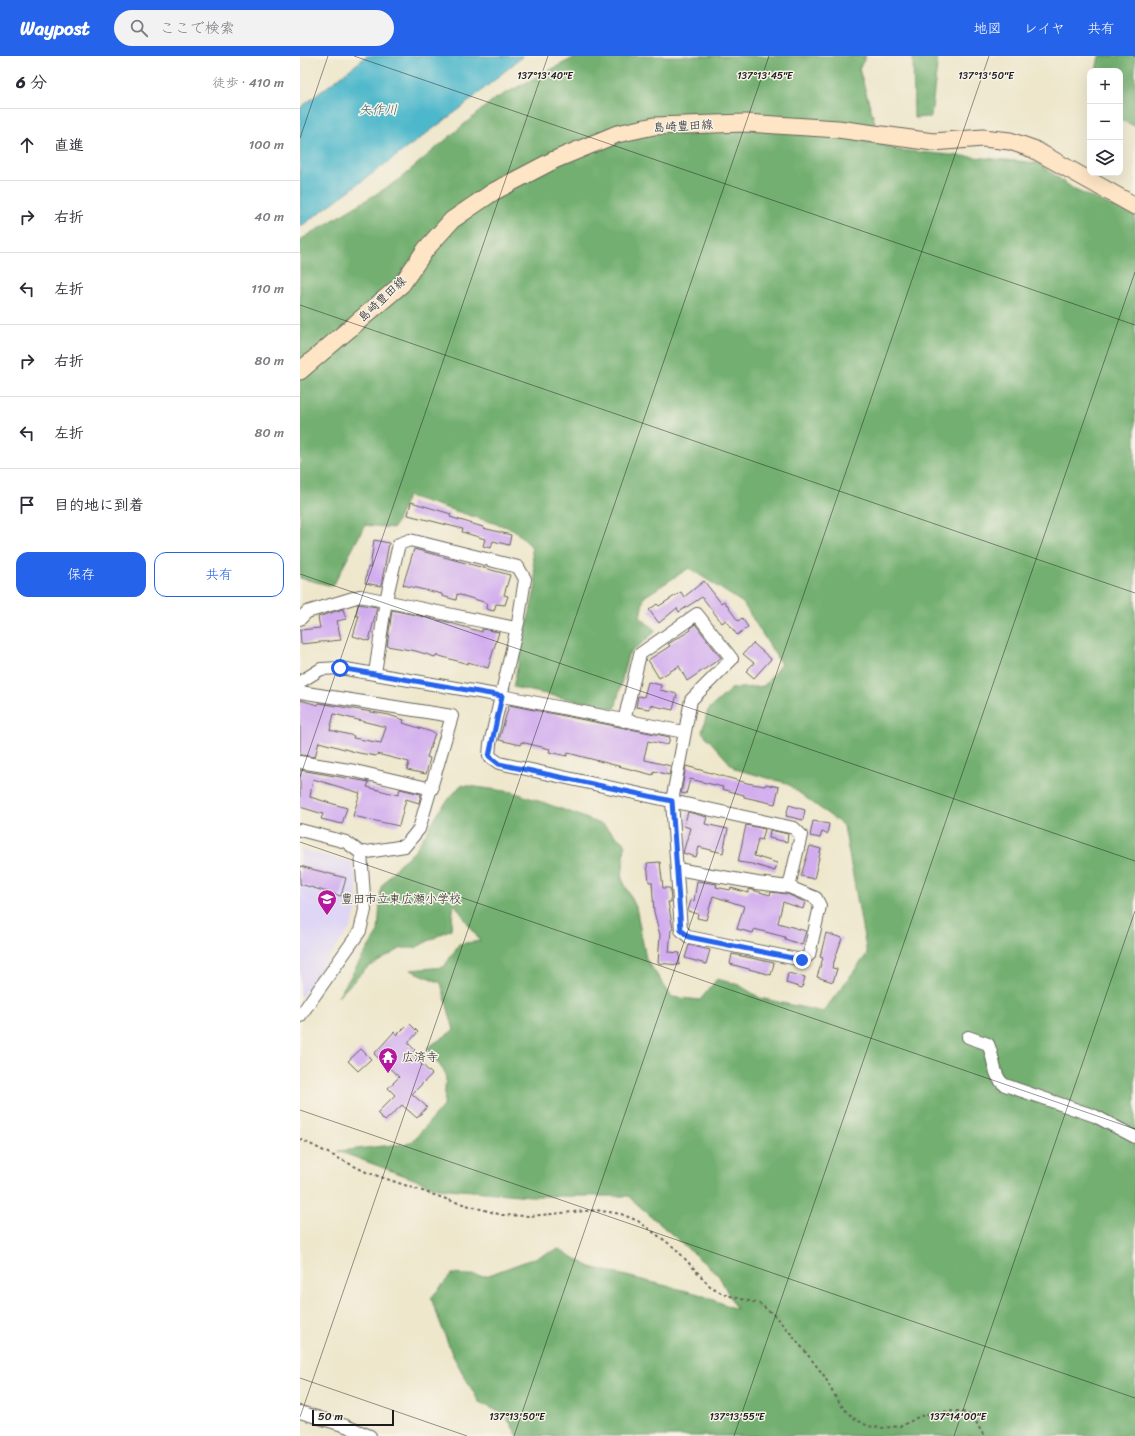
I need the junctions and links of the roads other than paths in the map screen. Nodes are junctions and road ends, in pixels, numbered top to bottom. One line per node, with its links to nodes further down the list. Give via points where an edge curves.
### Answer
1 (1135, 206): 2 (main road, 島崎豊田線, via 1033,149 1010,141 983,138 933,142 838,129 746,123 654,126 617,134 554,160 493,192 452,220 426,249 402,284)
2 (300, 371)
3 (386, 600): 4 (street, via 360,596 307,612); 5 (street); 5 (street, via 399,544 410,540 518,567 525,579); 6 (street)
4 (300, 619)
5 (515, 628): 9 (street)
6 (375, 673): 7 (street, via 340,668 321,669); 9 (street)
7 (300, 682)
8 (300, 692): 13 (street, via 452,716)
9 (502, 696): 10 (street); 14 (street, via 489,756 499,764)
10 (624, 721): 11 (street); 11 (street, via 640,654 697,614 732,659 691,700)
11 (684, 732): 14 (street)
12 (300, 762): 13 (street, via 355,771)
13 (432, 790): 16 (street, via 419,829 405,846)
14 (672, 801): 17 (street); 18 (street, via 794,828 801,835)
15 (300, 830): 16 (street, via 346,842)
16 (361, 853): 19 (street, via 365,910 360,931)
17 (677, 869): 18 (street); 18 (street, via 681,930 689,937 802,960 809,955 820,906 816,898)
18 (789, 887)
19 (300, 1016)
20 (968, 1037): 21 (street, via 988,1044 998,1076 1006,1085 1095,1116)
21 (1135, 1137)
22 (300, 1412): 23 (street)
23 (370, 1436)

